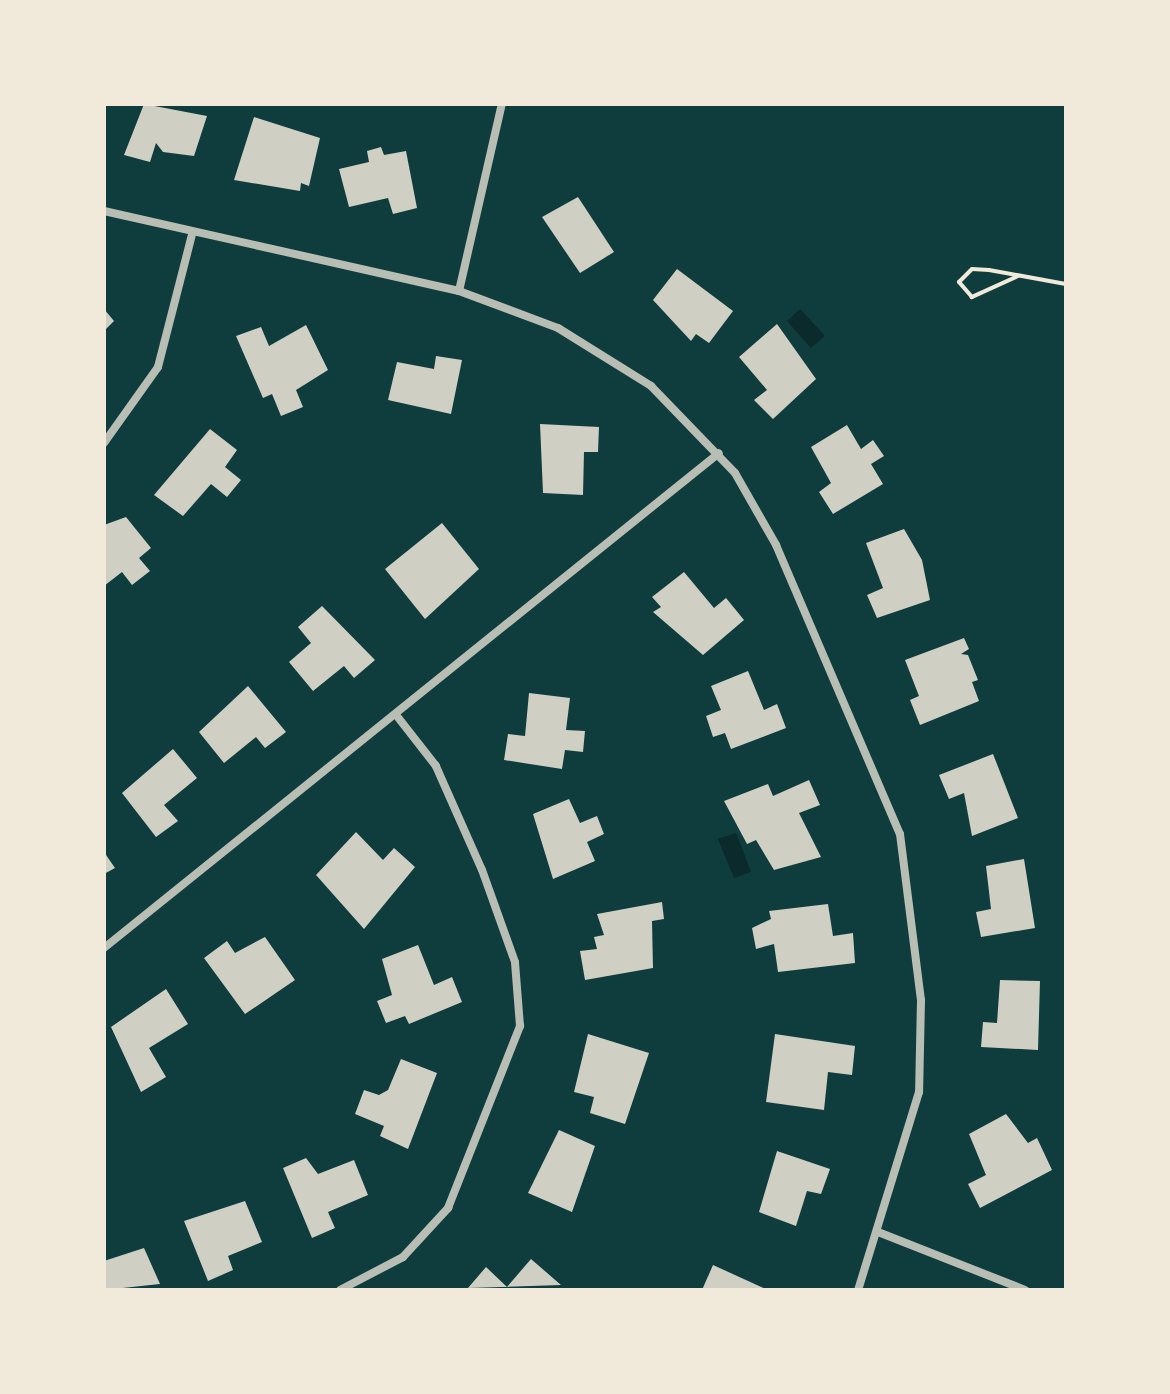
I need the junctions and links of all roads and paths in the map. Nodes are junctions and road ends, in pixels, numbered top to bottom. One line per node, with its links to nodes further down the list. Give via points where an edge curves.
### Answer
1 (502, 104): 6 (street)
2 (104, 211): 3 (street)
3 (192, 235): 6 (street); 7 (street, via 158,367)
4 (1018, 276): 4 (path, via 972,269 959,282 972,297); 5 (path)
5 (1066, 284)
6 (459, 291): 8 (street, via 592,344 651,386)
7 (104, 443)
8 (719, 453): 9 (street); 11 (street, via 776,545 900,834 921,1000 919,1092)
9 (397, 716): 10 (street); 12 (street, via 436,766 482,870 515,962 520,1026 448,1208 403,1257)
10 (104, 948)
11 (878, 1232): 13 (street); 14 (street)
12 (340, 1290)
13 (858, 1290)
14 (1025, 1290)

